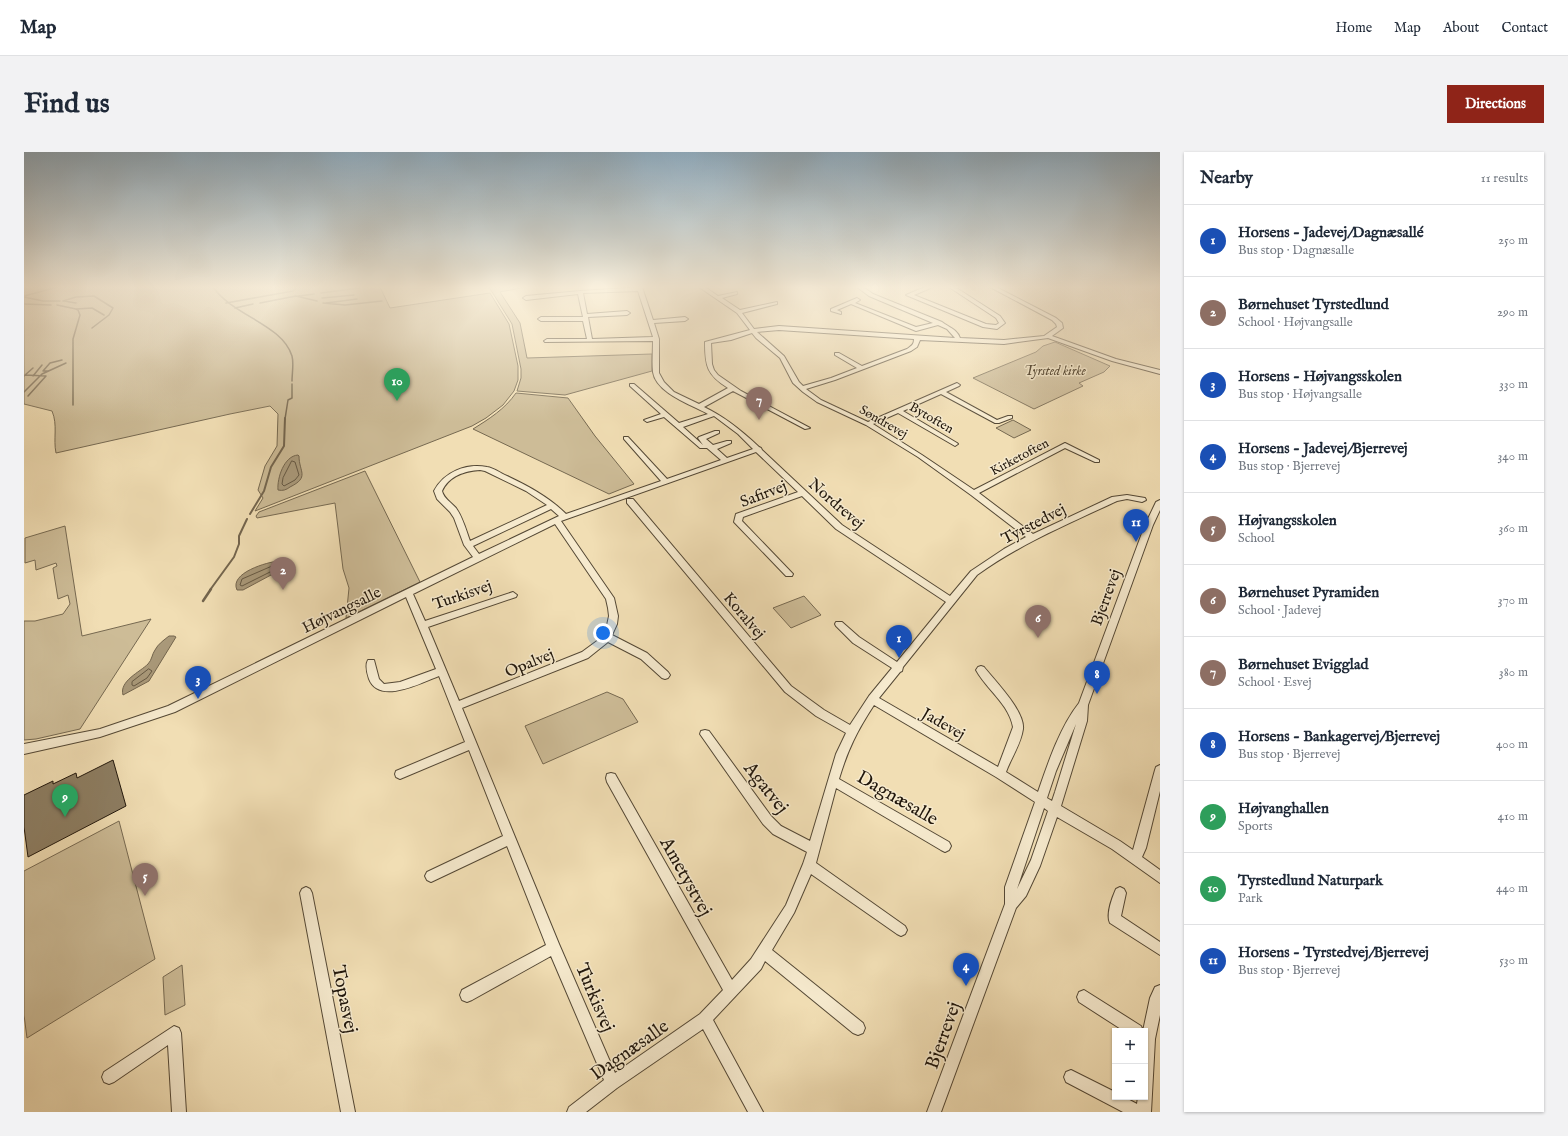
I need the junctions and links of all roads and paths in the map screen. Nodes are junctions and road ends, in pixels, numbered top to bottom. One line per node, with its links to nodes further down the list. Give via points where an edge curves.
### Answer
1 (588, 332): 11 (street)
2 (654, 332): 10 (street, Nordrevej)
3 (748, 332): 19 (street, via 708,342 711,371)
4 (754, 332): 20 (street, Søndrevej, via 782,357)
5 (831, 332): 9 (street)
6 (954, 332): 13 (street)
7 (1055, 332): 8 (street)
8 (1049, 337): 13 (street, via 1022,341); 16 (street, via 1114,360)
9 (917, 338): 13 (street); 15 (street, via 916,346 909,350)
10 (656, 339): 11 (street); 22 (street, Nordrevej, via 656,373 661,383 672,393)
11 (590, 340): 12 (street)
12 (547, 341)
13 (958, 341)
14 (837, 354): 15 (street)
15 (862, 368): 20 (street)
16 (1160, 372)
17 (632, 385): 25 (street)
18 (957, 386): 21 (street, Bytoften)
19 (733, 388): 22 (street); 30 (street)
20 (801, 388): 28 (street, Søndrevej, via 819,401)
21 (942, 392): 23 (street, Bytoften); 26 (street, Bytoften, via 997,422)
22 (700, 406): 24 (street, Nordrevej)
23 (898, 411): 28 (street, Bytoften); 34 (street, Bytoften)
24 (714, 414): 29 (street); 36 (street, Nordrevej)
25 (666, 415): 27 (street); 29 (street)
26 (1010, 417)
27 (647, 420)
28 (868, 424): 41 (street, Søndrevej)
29 (678, 426): 35 (street, via 702,448)
30 (808, 428)
31 (717, 432): 35 (street, via 701,438)
32 (626, 438): 39 (street)
33 (729, 442): 35 (street)
34 (954, 444)
35 (711, 446): 37 (street)
36 (759, 449): 37 (street, Højvangsalle); 40 (street, Nordrevej)
37 (726, 461): 39 (street, Højvangsalle)
38 (1097, 461): 41 (street, Kirketoften, via 1065,445)
39 (666, 482): 46 (street, Højvangsalle)
40 (802, 493): 50 (street, Safirvej, via 739,516 738,522); 53 (street, Nordrevej, via 839,527)
41 (974, 493): 47 (street, Søndrevej)
42 (1142, 500): 47 (street, Tyrstedvej, via 1127,497 1116,499)
43 (630, 501): 65 (street, Koralvej, via 788,689 820,713)
44 (1160, 502): 63 (street, Bjerrevej, via 1149,525)
45 (553, 505): 46 (street, Opalvej); 48 (street); 48 (street, Opalvej, via 541,496 487,469 472,467 458,473 443,481 438,491 458,518)
46 (561, 519): 49 (street, Højvangsalle); 56 (street, Opalvej, via 610,598 614,622)
47 (1033, 538): 53 (street, Tyrstedvej, via 974,573)
48 (468, 545): 49 (street)
49 (478, 558): 51 (street, Højvangsalle)
50 (789, 574)
51 (408, 592): 55 (street, Turkisvej); 68 (street, Højvangsalle, via 171,709 100,733)
52 (513, 595): 55 (street, Turkisvej)
53 (951, 601): 58 (street, Dagnæsalle)
54 (839, 624): 58 (street, via 856,640)
55 (423, 625): 60 (street, Turkisvej)
56 (607, 637): 61 (street, via 644,656); 64 (street, Opalvej, via 598,647 585,655)
57 (371, 663): 60 (street, via 376,684 380,688 390,689)
58 (899, 668): 62 (street, Dagnæsalle)
59 (981, 670): 71 (street, via 1017,719 1018,728)
60 (442, 671): 64 (street, Turkisvej)
61 (665, 675)
62 (872, 699): 65 (street, Dagnæsalle); 71 (street, Jadevej)
63 (1084, 705): 74 (street, Bjerrevej, via 1074,717); 75 (street, Bjerrevej, via 1082,721)
64 (456, 706): 67 (street, Turkisvej)
65 (852, 731): 73 (street, Dagnæsalle, via 841,754)
66 (705, 734): 78 (street, Agatvej, via 767,820 777,830)
67 (471, 744): 70 (street); 76 (street, Turkisvej)
68 (24, 749)
69 (1160, 770): 79 (street, via 1140,848)
70 (400, 774)
71 (1000, 774): 74 (street, Jadevej)
72 (611, 778): 90 (street, Ametystvej)
73 (833, 781): 77 (street, Dagnæsalle); 78 (street, Dagnæsalle)
74 (1041, 801): 75 (street, Jadevej); 85 (street, Bjerrevej, via 1011,887)
75 (1055, 810): 79 (street, Jadevej); 85 (street, Bjerrevej, via 1022,892)
76 (510, 839): 81 (street); 87 (street, Turkisvej)
77 (945, 846)
78 (813, 848): 80 (street, Dagnæsalle)
79 (1135, 858): 82 (street, Jadevej)
80 (809, 865): 86 (street); 89 (street, Dagnæsalle, via 790,909)
81 (432, 876)
82 (1160, 877)
83 (306, 893): 103 (street, Topasvej)
84 (1120, 893): 88 (street, via 1114,919)
85 (1011, 904): 106 (street, Bjerrevej)
86 (901, 930)
87 (554, 948): 92 (street); 100 (street, Turkisvej)
88 (1160, 949)
89 (764, 952): 90 (street, Dagnæsalle); 95 (street)
90 (731, 992): 94 (street, Dagnæsalle)
91 (1160, 992): 97 (street)
92 (468, 995)
93 (1084, 997): 96 (street)
94 (705, 1019): 100 (street, Dagnæsalle); 105 (street)
95 (858, 1028)
96 (1131, 1028)
97 (1148, 1034)
98 (109, 1077): 102 (street, via 174,1033)
99 (1071, 1077): 107 (street)
100 (612, 1083): 104 (street, Dagnæsalle)
101 (1145, 1100): 108 (street)
102 (179, 1112)
103 (348, 1112)
104 (574, 1112)
105 (756, 1112)
106 (934, 1112)
107 (1138, 1112)
108 (1144, 1112)

